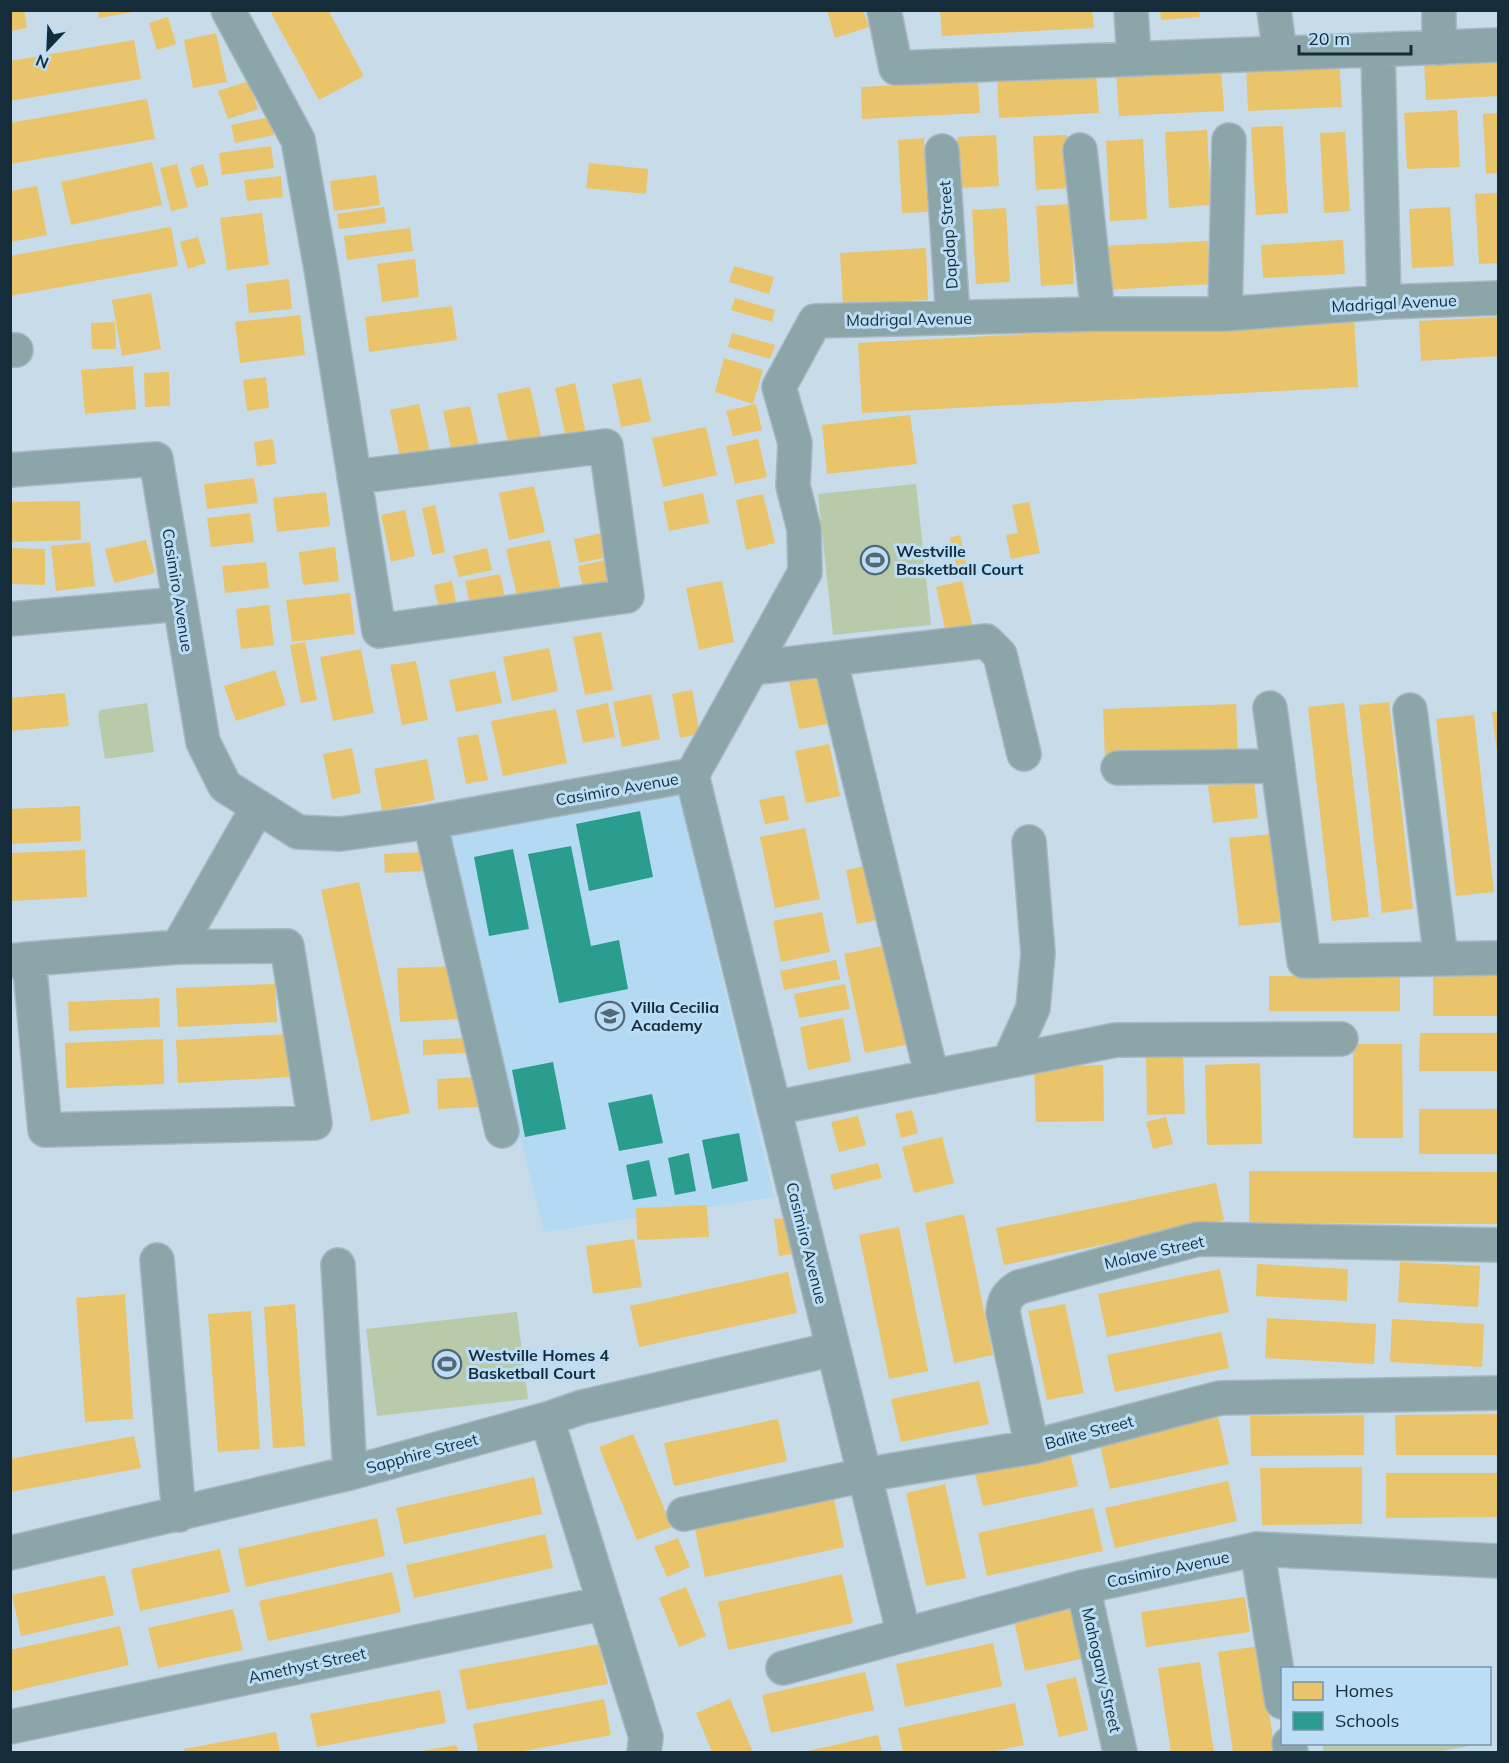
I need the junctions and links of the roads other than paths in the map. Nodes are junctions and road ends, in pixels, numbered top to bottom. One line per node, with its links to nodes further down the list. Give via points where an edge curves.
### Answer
1 (228, 10): 20 (street, via 298,140)
2 (884, 10): 10 (street, via 896,68)
3 (1131, 10): 10 (street)
4 (1274, 10): 9 (street)
5 (1439, 10): 7 (street)
6 (1498, 45): 7 (street)
7 (1439, 48): 8 (street)
8 (1378, 50): 9 (street); 15 (street)
9 (1280, 54): 10 (street)
10 (1134, 59)
11 (1228, 140): 17 (street)
12 (1080, 150): 16 (street)
13 (942, 151): 18 (street, Dapdap Street)
14 (1498, 298): 15 (street, Madrigal Avenue)
15 (1384, 302): 17 (street, Madrigal Avenue)
16 (1098, 314): 17 (street, Madrigal Avenue); 18 (street, Madrigal Avenue)
17 (1225, 314)
18 (953, 318): 24 (street, Madrigal Avenue, via 815,321 779,387 795,443 793,486 804,529 806,572)
19 (10, 470): 21 (street, Casimiro Avenue, via 156,459)
20 (354, 477): 20 (street, via 606,446 627,596 379,631)
21 (180, 604): 22 (street); 31 (street, Casimiro Avenue, via 203,742 225,786)
22 (10, 620)
23 (830, 659): 24 (street); 27 (street, via 987,641 1000,655); 40 (street)
24 (752, 668): 30 (street, Madrigal Avenue)
25 (1270, 708): 28 (street)
26 (1410, 710): 36 (street)
27 (1024, 754)
28 (1278, 766): 29 (street); 36 (street, via 1304,962)
29 (1118, 768)
30 (692, 775): 32 (street, Casimiro Avenue); 41 (street, Casimiro Avenue)
31 (258, 807): 32 (street, Casimiro Avenue, via 298,832 340,834); 34 (street)
32 (430, 822): 42 (street)
33 (1029, 842): 39 (street, via 1038,953 1034,1008)
34 (178, 947): 37 (street); 37 (street, via 287,946 315,1123 45,1130)
35 (1498, 958): 36 (street)
36 (1441, 959)
37 (20, 960)
38 (1341, 1039): 39 (street, via 1116,1040)
39 (1009, 1061): 40 (street)
40 (932, 1077): 41 (street)
41 (774, 1108): 46 (street, Casimiro Avenue)
42 (502, 1131)
43 (1498, 1245): 49 (street, Molave Street, via 1198,1239 1019,1287 1004,1302 1004,1313)
44 (158, 1260): 53 (street)
45 (338, 1265): 50 (street)
46 (833, 1349): 48 (street, Sapphire Street, via 582,1407); 51 (street, Casimiro Avenue)
47 (1498, 1393): 49 (street, Balite Street, via 1220,1398)
48 (547, 1419): 50 (street, Sapphire Street); 58 (street)
49 (1032, 1447): 51 (street, Balite Street)
50 (350, 1473): 53 (street, Sapphire Street)
51 (864, 1474): 52 (street, Balite Street); 59 (street, Casimiro Avenue)
52 (684, 1514)
53 (179, 1515): 55 (street, Sapphire Street)
54 (1257, 1549): 56 (street, Casimiro Avenue); 57 (street, Casimiro Avenue); 61 (street)
55 (10, 1553)
56 (1498, 1561)
57 (1083, 1587): 59 (street, Casimiro Avenue); 64 (street, Mahogany Street)
58 (604, 1603): 62 (street, Amethyst Street); 63 (street, via 646,1737)
59 (904, 1635): 60 (street, Casimiro Avenue)
60 (783, 1668)
61 (1281, 1696)
62 (10, 1727)
63 (644, 1752)
64 (1120, 1752)

